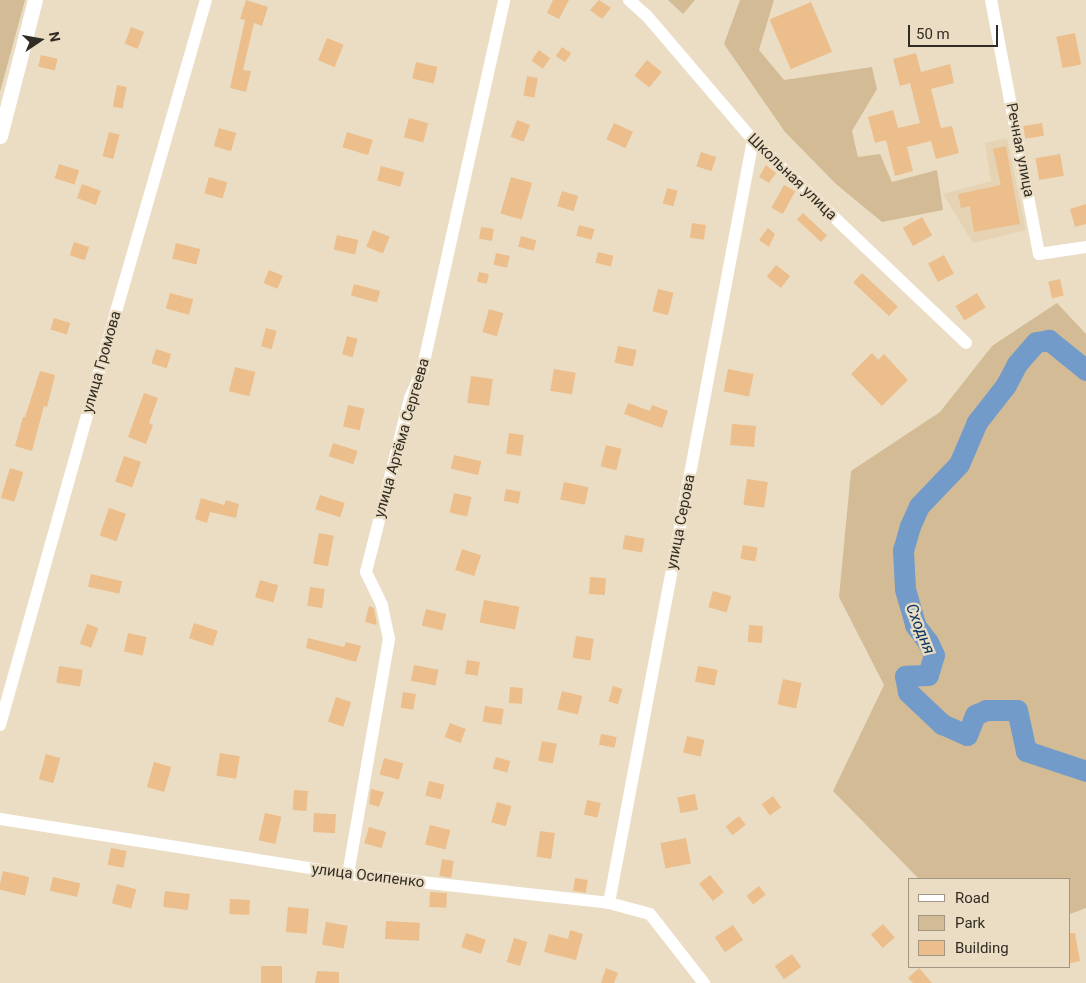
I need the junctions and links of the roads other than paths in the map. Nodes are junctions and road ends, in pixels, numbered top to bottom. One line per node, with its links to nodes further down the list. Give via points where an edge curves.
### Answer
1 (35, 0): 6 (street)
2 (206, 0): 10 (street, улица Громова)
3 (504, 0): 12 (street, улица Артёма Сергеева, via 422,371 410,398 366,572 382,605 389,639)
4 (629, 0): 7 (street, Школьная улица, via 653,23)
5 (992, 0): 8 (street, Речная улица, via 1039,254)
6 (0, 136)
7 (753, 140): 9 (street, Школьная улица); 13 (street, улица Серова)
8 (1086, 247)
9 (966, 343)
10 (0, 725)
11 (0, 819): 12 (street, улица Осипенко)
12 (348, 874): 13 (street, улица Осипенко)
13 (609, 903): 14 (street, улица Осипенко, via 650,914)
14 (704, 983)

